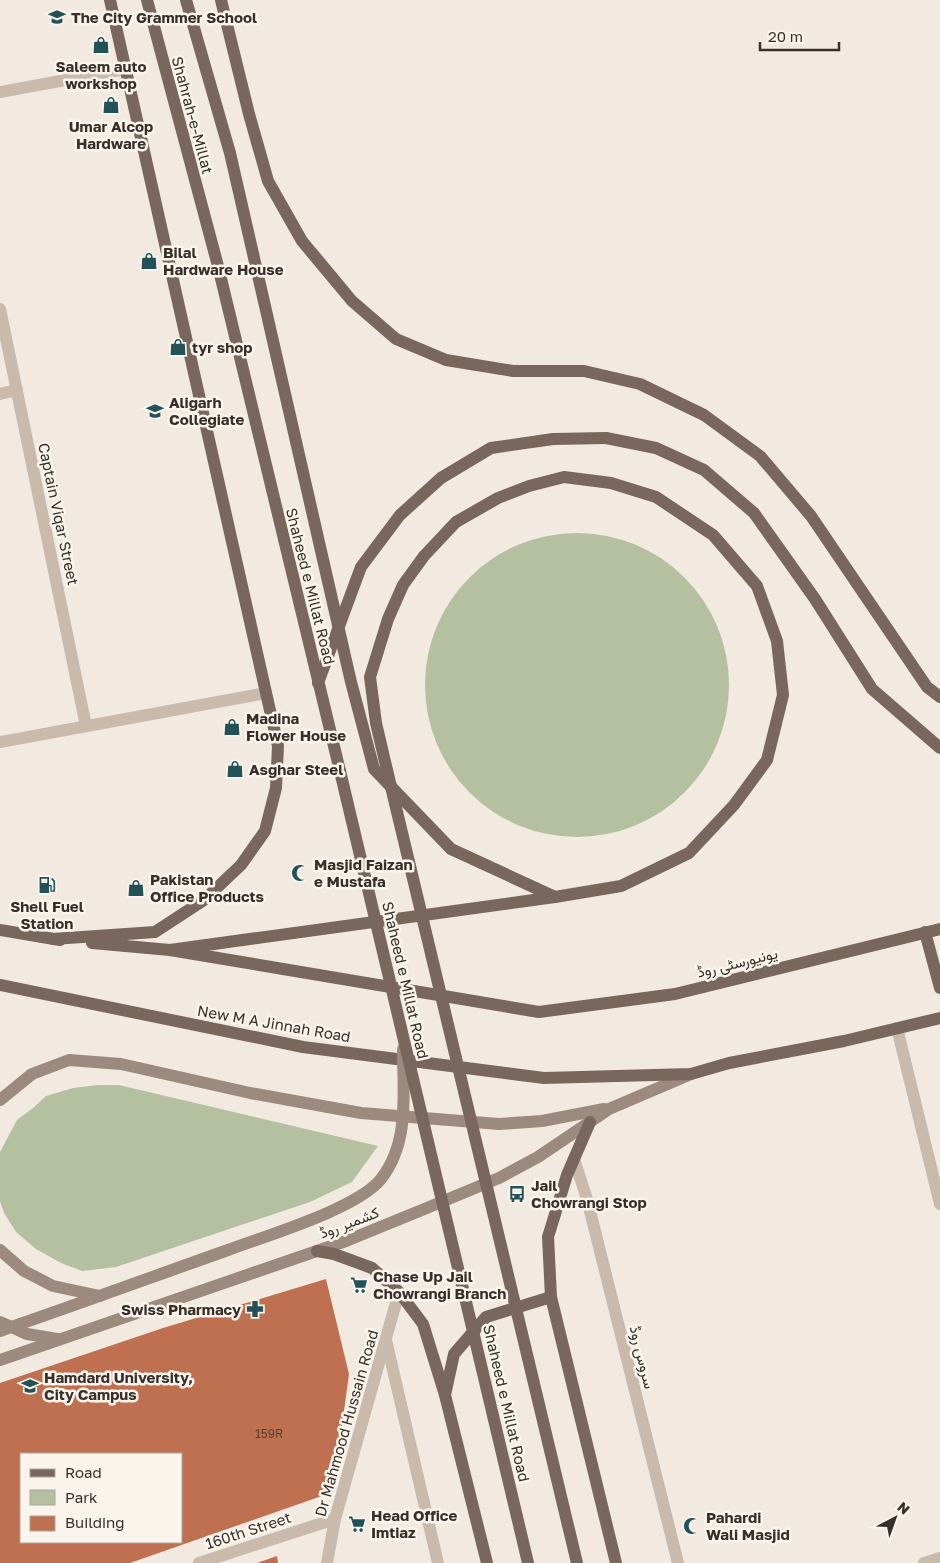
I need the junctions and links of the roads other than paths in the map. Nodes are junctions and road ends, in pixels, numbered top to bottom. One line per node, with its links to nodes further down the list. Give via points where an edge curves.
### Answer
1 (110, 0): 5 (main road)
2 (147, 0): 7 (main road, Shahrah-e-Millat)
3 (186, 0): 17 (main road, via 230,153 374,769 450,849)
4 (221, 0): 13 (main road, via 268,181 302,241 352,301 396,339 446,360 512,370 584,371 640,384 704,415 760,456 810,516 927,687)
5 (125, 68): 6 (street); 12 (main road)
6 (0, 92)
7 (199, 202): 11 (main road, Shaheed e Millat Road, via 220,276)
8 (0, 309): 9 (street, Captain Viqar Street)
9 (17, 390): 10 (street); 14 (street, Captain Viqar Street)
10 (0, 394)
11 (318, 682): 16 (main road, bridge, via 361,567 400,516 441,478 491,448 553,440 606,438 656,448 704,470 754,514 816,599 872,688); 27 (main road, Shaheed e Millat Road, bridge)
12 (266, 693): 14 (street); 21 (main road, via 278,746 276,788 265,831 241,865 204,900 155,932)
13 (940, 697)
14 (86, 726): 15 (street)
15 (0, 742)
16 (940, 748)
17 (555, 898): 22 (main road, Shaheed e Millat Road); 52 (main road, Shaheed e Millat Road, bridge, via 621,886 689,853 734,805 767,760 783,695 777,641 757,586 713,535 656,497 611,483 564,477 498,498 456,522 424,556 403,585 388,619 370,677 376,723)
18 (940, 929): 20 (main road, یونیورسٹی روڈ)
19 (0, 930): 21 (main road)
20 (926, 932): 22 (main road, یونیورسٹی روڈ, via 675,994 539,1012); 24 (main road)
21 (54, 939): 22 (main road)
22 (170, 950)
23 (0, 986): 28 (main road, New M A Jinnah Road, via 303,1047 544,1078)
24 (940, 988)
25 (940, 1018): 26 (main road)
26 (897, 1028): 28 (main road); 33 (street)
27 (403, 1038): 37 (main road, کشمیر روڈ, bridge, via 403,1121 397,1152 380,1180 352,1202 299,1224); 51 (main road, Shaheed e Millat Road, bridge)
28 (691, 1074): 30 (main road, کشمیر روڈ)
29 (0, 1100): 30 (main road, via 32,1074 69,1060 121,1064 250,1093 361,1113 499,1124 542,1121)
30 (609, 1108): 31 (main road, کشمیر روڈ)
31 (590, 1122): 32 (main road); 35 (main road, کشمیر روڈ, via 538,1157 499,1178)
32 (574, 1159): 38 (main road, via 548,1237); 54 (street, سروس روڈ, via 587,1199)
33 (940, 1204)
34 (0, 1250): 37 (main road, via 24,1271 53,1286)
35 (316, 1251): 36 (main road, via 372,1268); 41 (main road, کشمیر روڈ)
36 (399, 1292): 42 (street, Dr Mahmood Hussain Road); 44 (main road, via 423,1324)
37 (100, 1296): 40 (main road, کشمیر روڈ, bridge)
38 (551, 1296): 44 (main road, via 486,1317 454,1354); 53 (main road)
39 (0, 1322): 41 (main road, via 27,1334)
40 (0, 1331)
41 (60, 1340): 43 (main road, کشمیر روڈ)
42 (386, 1340): 45 (street, Dr Mahmood Hussain Road); 49 (street)
43 (0, 1360)
44 (445, 1395): 50 (main road)
45 (335, 1519): 47 (street, 160th Street); 48 (street, Dr Mahmood Hussain Road)
46 (940, 1558): 55 (street)
47 (199, 1563)
48 (327, 1563)
49 (438, 1563)
50 (487, 1563)
51 (528, 1563)
52 (577, 1563)
53 (616, 1563)
54 (678, 1563)
55 (924, 1563)

